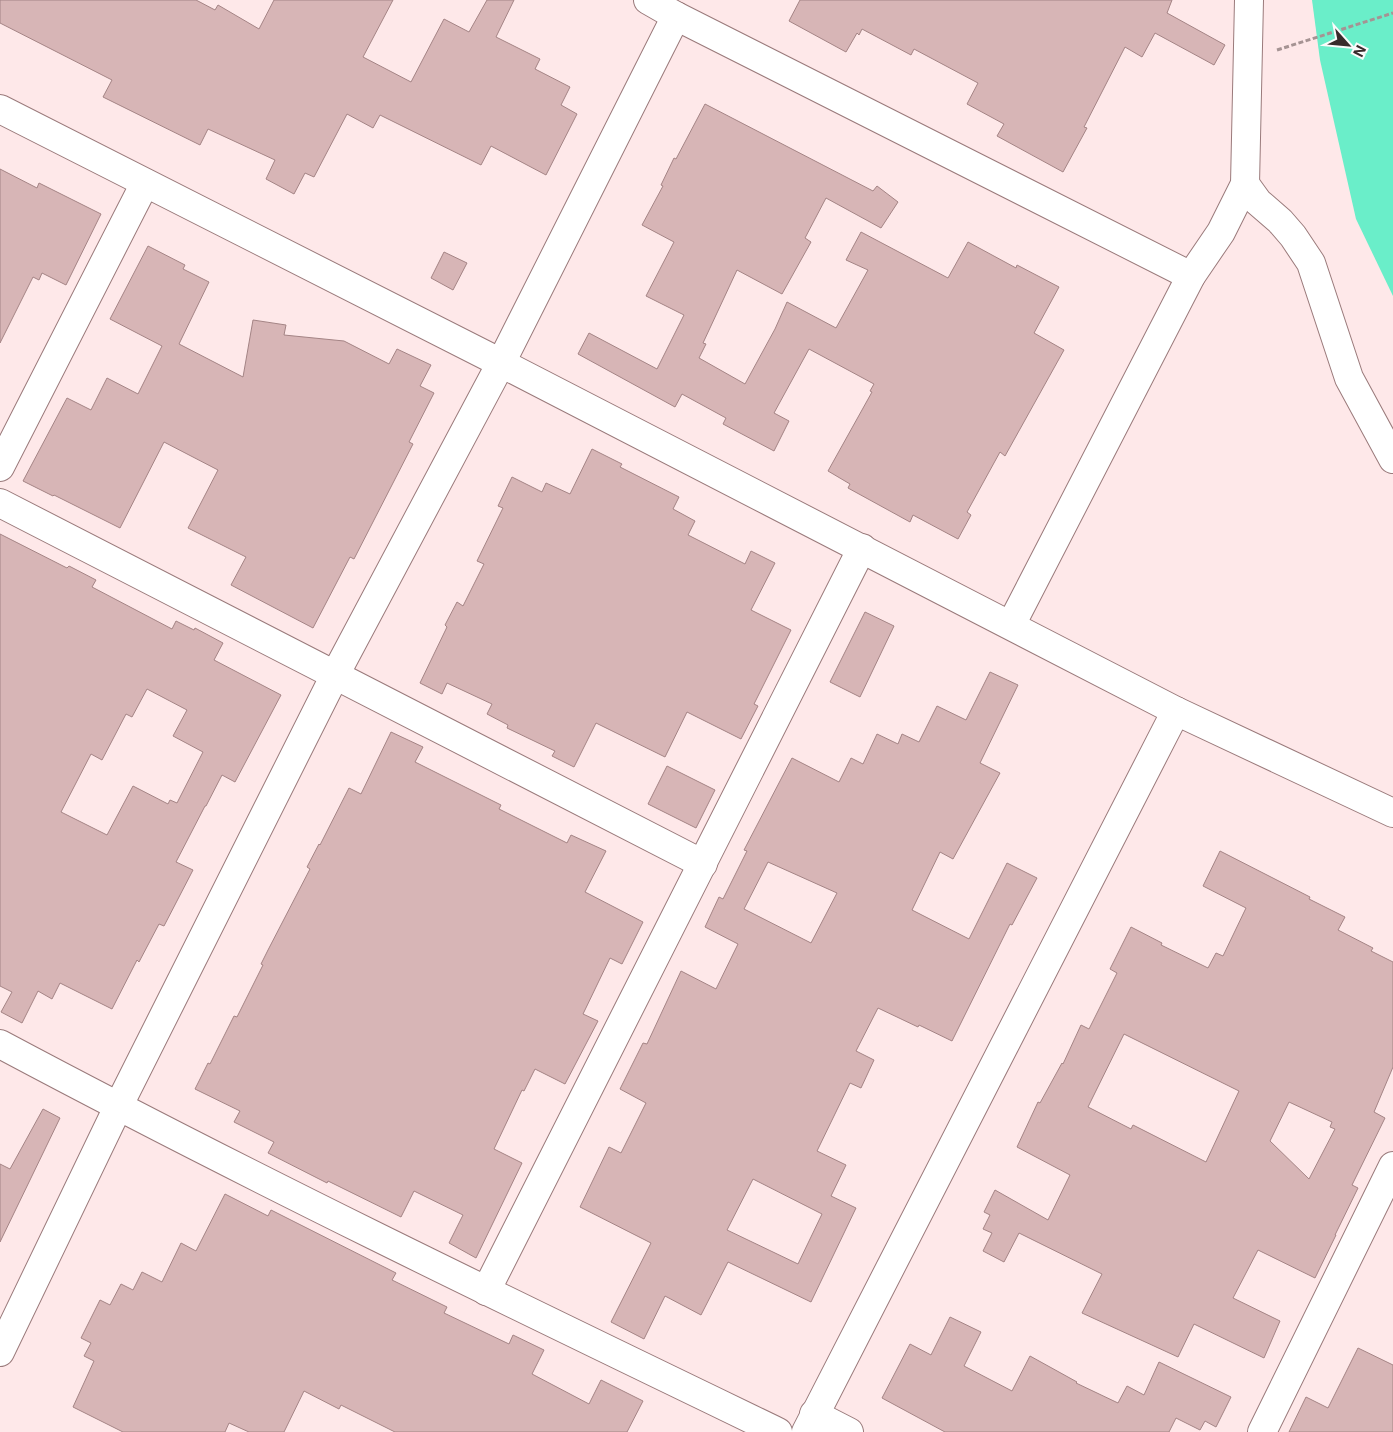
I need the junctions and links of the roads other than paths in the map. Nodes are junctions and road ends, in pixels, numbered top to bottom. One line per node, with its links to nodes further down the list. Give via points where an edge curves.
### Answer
1 (648, 0): 3 (street)
2 (1249, 0): 6 (street)
3 (676, 16): 7 (street); 8 (street)
4 (0, 109): 5 (street)
5 (145, 182): 8 (street); 10 (street)
6 (1245, 184): 7 (street, via 1221,232); 9 (street, via 1258,202 1293,236 1311,263 1350,378)
7 (1191, 276): 13 (street)
8 (502, 362): 12 (street); 14 (street)
9 (1393, 459)
10 (0, 467)
11 (0, 503): 14 (street)
12 (862, 548): 13 (street); 17 (street)
13 (1011, 625): 15 (street)
14 (336, 675): 17 (street); 19 (street)
15 (1176, 711): 16 (street); 23 (street)
16 (1393, 813)
17 (703, 864): 21 (street)
18 (0, 1044): 19 (street)
19 (118, 1107): 21 (street); 22 (street)
20 (1393, 1166): 26 (street)
21 (486, 1292): 24 (street)
22 (0, 1352)
23 (810, 1423): 25 (street)
24 (778, 1432)
25 (849, 1432)
26 (1262, 1432)

